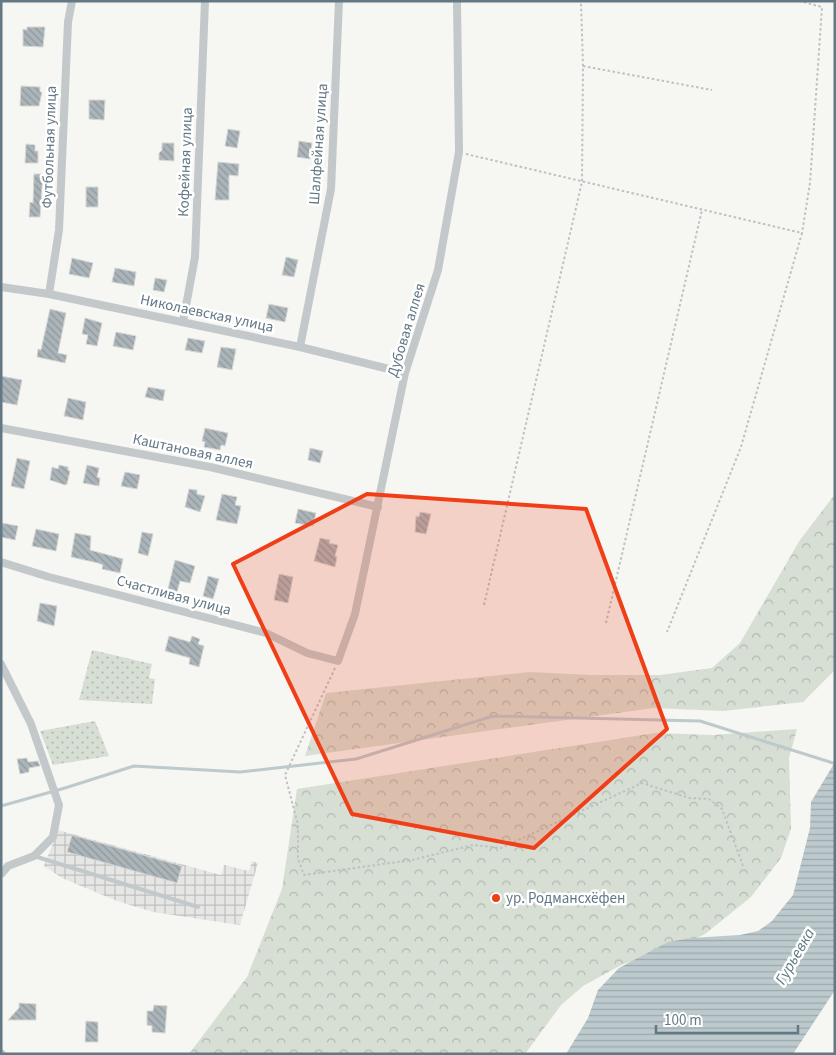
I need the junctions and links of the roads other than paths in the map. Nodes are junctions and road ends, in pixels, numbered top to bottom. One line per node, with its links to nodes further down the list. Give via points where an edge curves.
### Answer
1 (72, 1): 6 (street, Футбольная улица, via 68,22 59,230)
2 (205, 1): 7 (street, Кофейная улица, via 195,257)
3 (339, 1): 8 (street, Шалфейная улица, via 332,189)
4 (458, 1): 9 (street, Дубовая аллея, via 459,152 438,270)
5 (1, 287): 6 (street, Николаевская улица)
6 (49, 294): 7 (street, Николаевская улица)
7 (183, 322): 8 (street, Николаевская улица)
8 (300, 347): 9 (street, Николаевская улица)
9 (405, 373): 11 (street, Дубовая аллея)
10 (1, 428): 11 (street, Каштановая аллея, via 210,467)
11 (378, 507): 13 (street, Дубовая аллея, via 355,614)
12 (1, 562): 13 (street, Счастливая улица, via 266,633 307,653)
13 (338, 661)
14 (1, 664): 15 (street, via 31,724 59,805 53,837)
15 (34, 856): 16 (street, via 8,866); 17 (lane)
16 (1, 874)
17 (198, 907)

